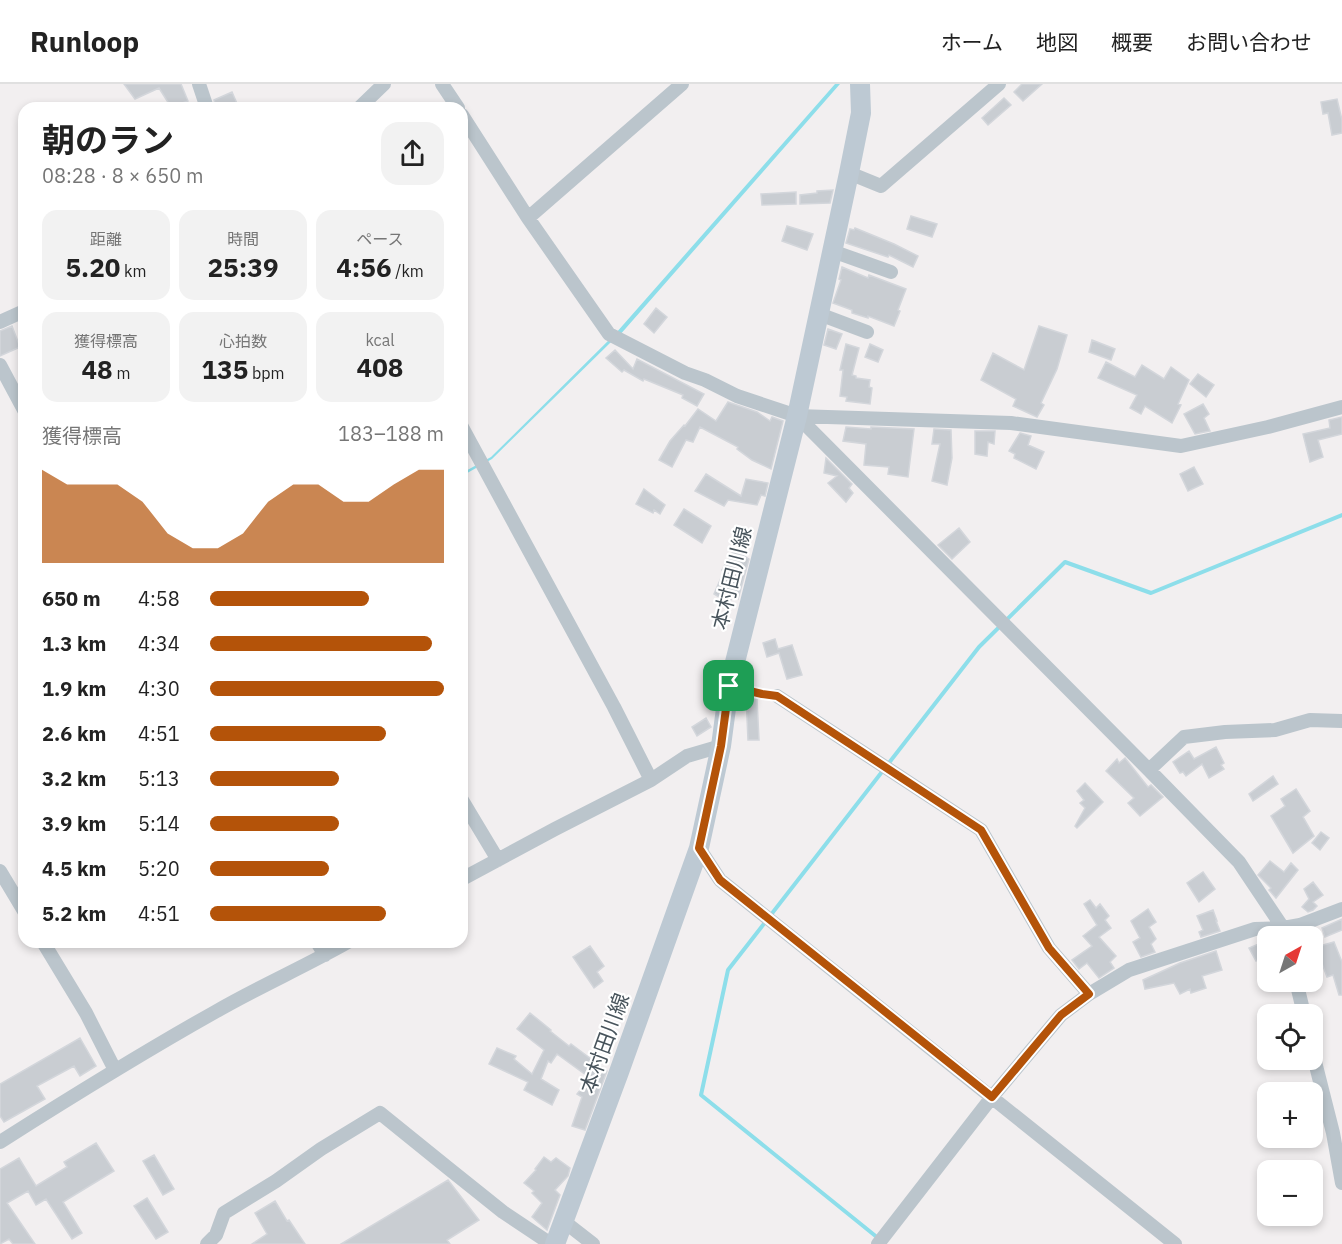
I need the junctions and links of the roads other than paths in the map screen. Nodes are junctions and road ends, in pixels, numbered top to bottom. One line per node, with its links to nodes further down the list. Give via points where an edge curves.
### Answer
1 (199, 84): 7 (street)
2 (384, 84): 8 (street)
3 (442, 84): 9 (street)
4 (682, 84): 12 (street)
5 (860, 84): 11 (main road, 本村田川線, via 861,112)
6 (999, 84): 11 (street, via 881,186)
7 (205, 102)
8 (365, 102)
9 (454, 102)
10 (468, 124): 12 (street)
11 (849, 173): 13 (main road, 本村田川線)
12 (528, 218): 22 (street, via 609,334 737,396)
13 (832, 251): 14 (street); 16 (main road, 本村田川線)
14 (891, 272)
15 (18, 314): 17 (street)
16 (819, 314): 18 (street); 22 (main road, 本村田川線)
17 (0, 322)
18 (867, 332)
19 (0, 365): 20 (street)
20 (18, 399)
21 (1342, 407): 22 (street, via 1181,446 1011,423)
22 (796, 416): 24 (main road, 本村田川線); 28 (street)
23 (468, 438): 29 (street)
24 (729, 686): 25 (lane); 27 (main road, 本村田川線)
25 (777, 696): 44 (street, via 981,830 1049,948)
26 (1342, 721): 28 (street, via 1310,720 1275,730 1184,737)
27 (721, 746): 29 (street, via 687,756); 31 (main road, 本村田川線)
28 (1149, 770): 37 (street, via 1239,862)
29 (651, 780): 32 (street)
30 (468, 810): 32 (street)
31 (699, 848): 47 (street, via 720,880); 52 (main road, 本村田川線)
32 (498, 860): 34 (street)
33 (0, 871): 35 (street)
34 (468, 876)
35 (18, 901)
36 (1342, 909): 38 (street)
37 (1280, 926)
38 (1298, 926)
39 (1257, 929): 44 (street, via 1129,970)
40 (47, 948): 45 (street)
41 (321, 948): 43 (street)
42 (337, 948): 43 (street)
43 (325, 955): 45 (street, via 216,1011)
44 (1089, 994): 47 (street, via 1061,1015)
45 (115, 1070): 50 (street)
46 (1317, 1070): 49 (street)
47 (992, 1097): 56 (street); 57 (street)
48 (1342, 1122): 49 (street)
49 (1333, 1133): 51 (street)
50 (0, 1142)
51 (1342, 1183)
52 (565, 1220): 54 (main road, 本村田川線); 55 (street)
53 (207, 1244): 54 (street, via 216,1235 224,1213 380,1113 503,1212)
54 (553, 1244)
55 (594, 1244)
56 (878, 1244)
57 (1175, 1244)

